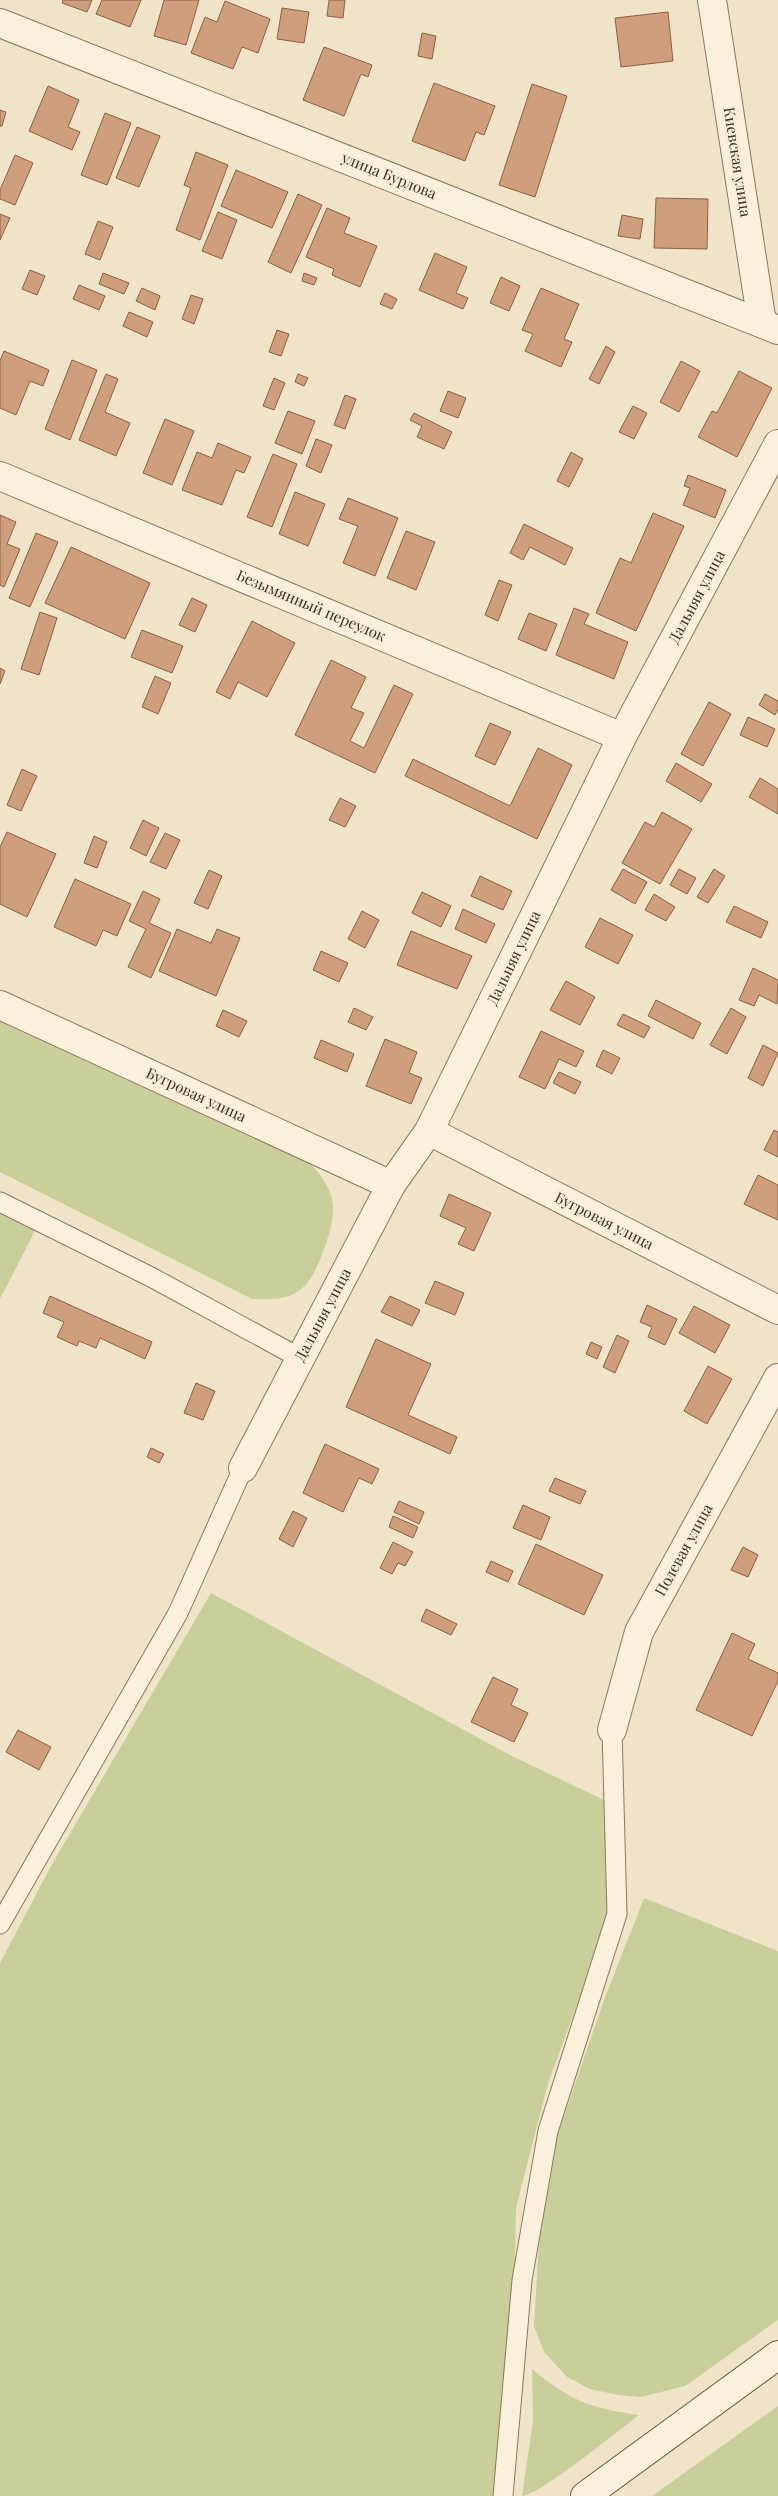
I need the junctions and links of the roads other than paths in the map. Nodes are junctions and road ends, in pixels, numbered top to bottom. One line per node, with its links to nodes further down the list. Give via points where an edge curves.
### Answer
1 (712, 0): 3 (street, Киевская улица)
2 (0, 23): 3 (street, улица Бурлова)
3 (770, 327)
4 (778, 444): 6 (street, Дальняя улица)
5 (0, 476): 6 (street, Безымянный переулок)
6 (622, 737): 8 (street, Дальняя улица)
7 (0, 1005): 9 (street, Бугровая улица)
8 (430, 1131): 9 (street, Дальняя улица); 11 (street, Бугровая улица)
9 (391, 1185): 12 (street, Дальняя улица)
10 (0, 1202): 12 (lane, via 151,1277)
11 (778, 1310)
12 (300, 1358): 14 (street, Дальняя улица)
13 (778, 1378): 15 (street, Полевая улица, via 639,1632)
14 (243, 1468): 16 (lane, via 178,1613)
15 (612, 1730): 18 (lane, via 617,1914 548,2131 522,2280)
16 (0, 1924)
17 (778, 2355): 19 (street)
18 (503, 2496)
19 (585, 2496)

